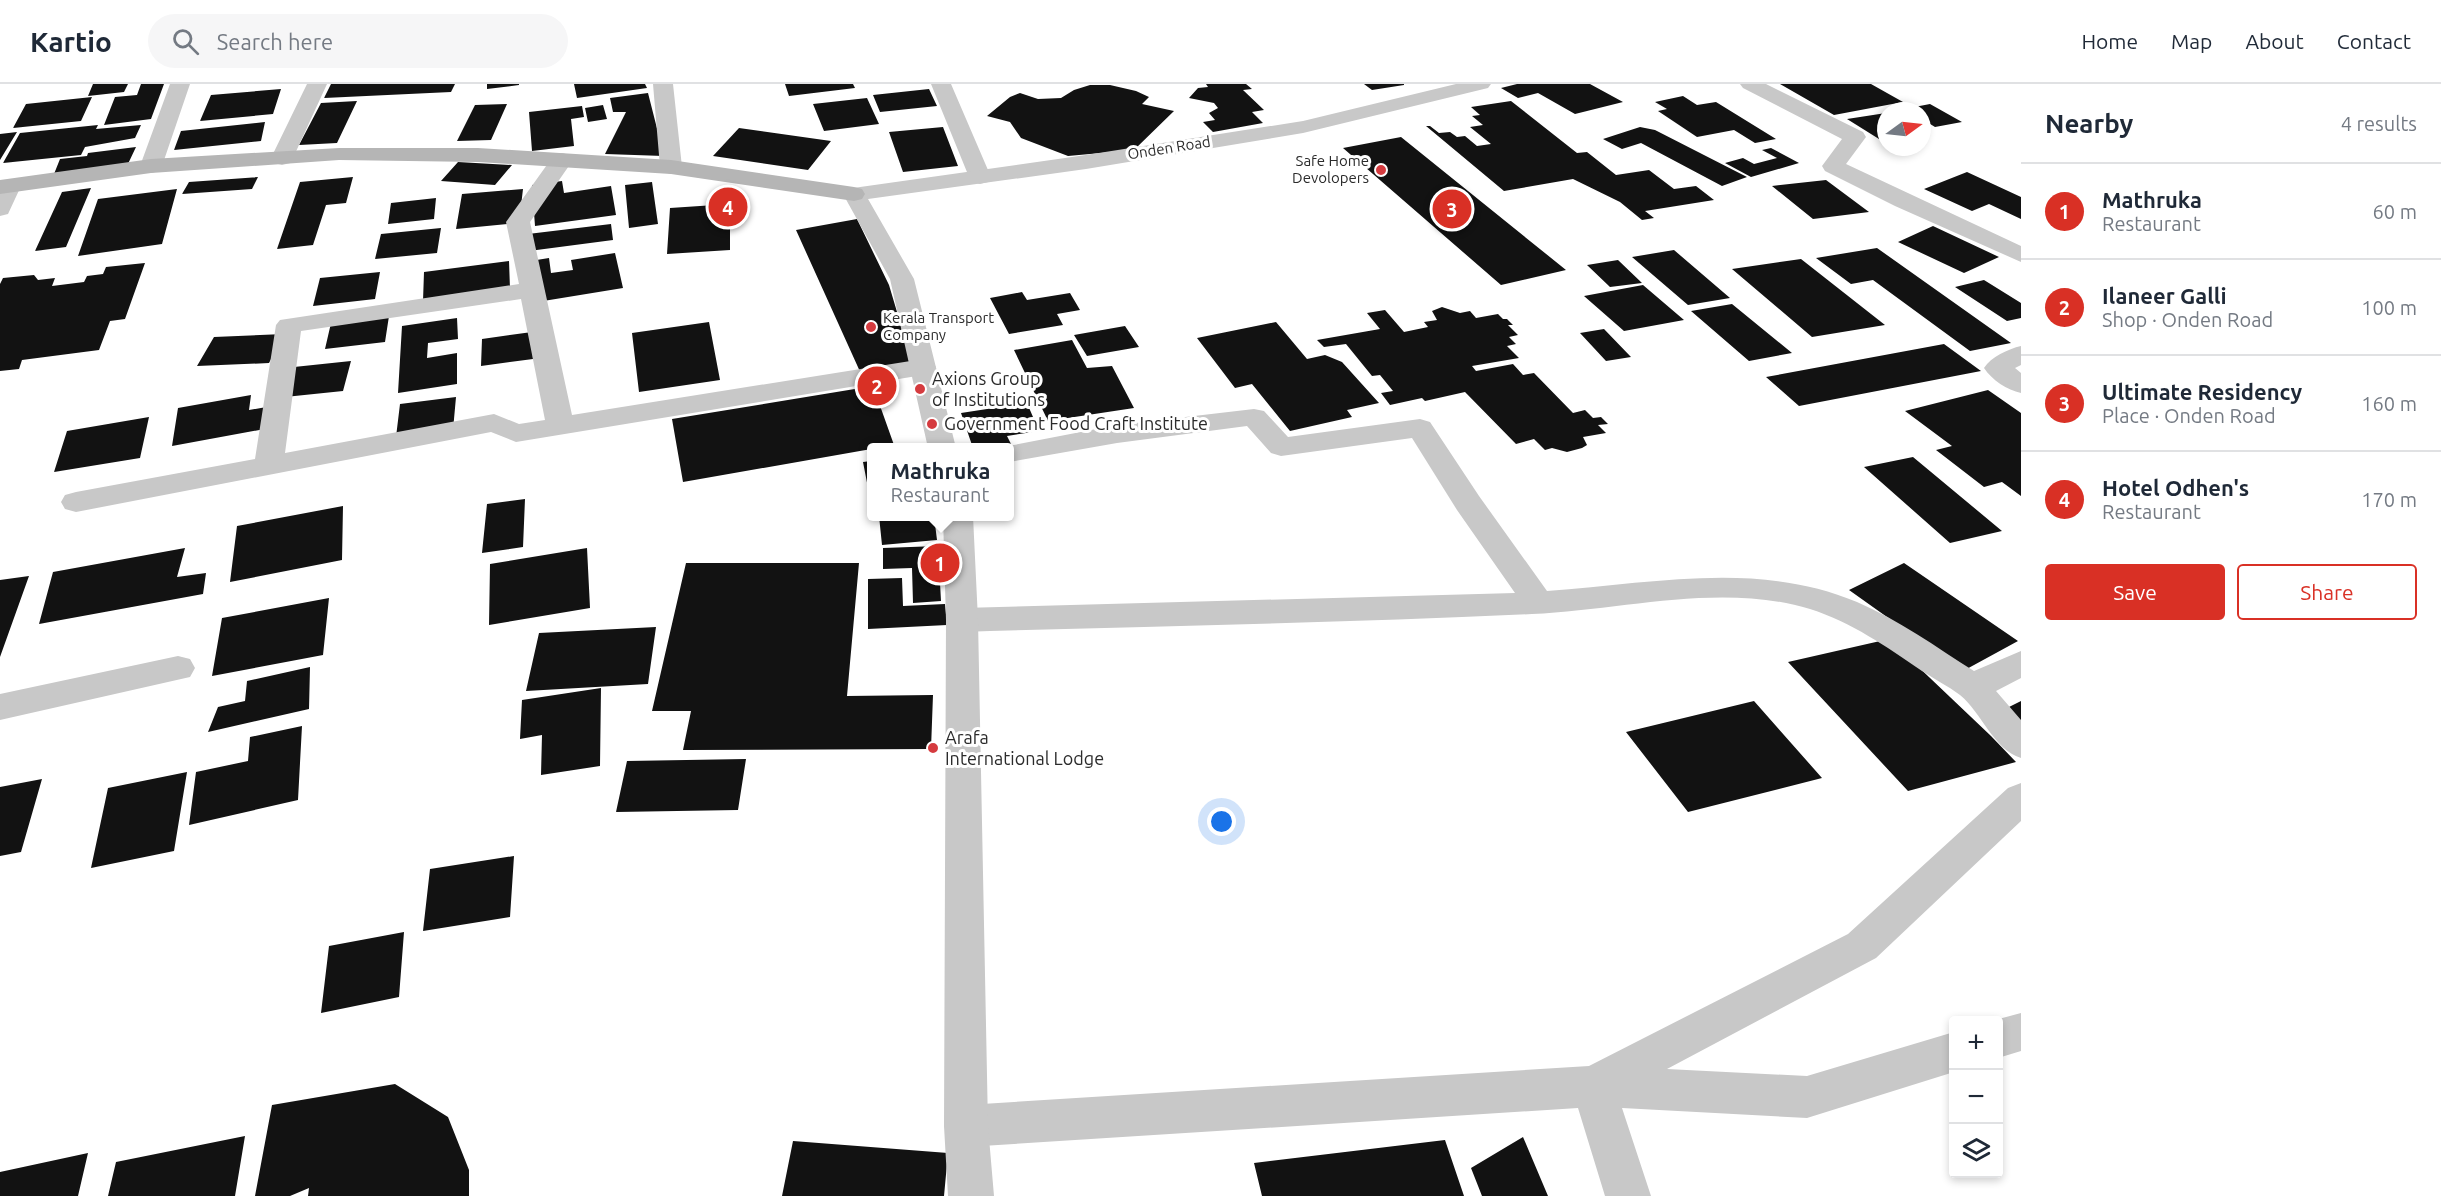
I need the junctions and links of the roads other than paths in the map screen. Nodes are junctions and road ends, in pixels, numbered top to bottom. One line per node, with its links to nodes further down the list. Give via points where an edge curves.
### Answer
1 (180, 84): 9 (street)
2 (317, 84): 7 (street)
3 (663, 84): 10 (street)
4 (941, 84): 11 (street)
5 (1481, 84): 11 (street, Onden Road, via 1303,127)
6 (1750, 84): 15 (street, via 1855,137 1833,166)
7 (282, 158): 8 (main road, via 339,154); 9 (main road)
8 (562, 160): 10 (main road); 16 (street, via 518,222)
9 (151, 166): 12 (main road)
10 (670, 167): 13 (main road)
11 (980, 177): 13 (street, Onden Road)
12 (5, 186): 14 (street)
13 (854, 194): 18 (street, via 902,279)
14 (0, 208)
15 (2021, 255)
16 (532, 290): 20 (street); 23 (street, via 289,325)
17 (2021, 354): 19 (street, via 1997,368)
18 (923, 367): 20 (street); 21 (street)
19 (2021, 385)
20 (560, 426): 23 (street, via 516,433 494,423)
21 (941, 443)
22 (1014, 452): 26 (street, via 1117,434 1254,417 1281,447 1420,428)
23 (269, 465): 24 (street)
24 (76, 502)
25 (958, 521): 27 (street)
26 (1538, 602): 27 (street); 30 (street, via 1680,588 1755,589 1800,595 1874,624)
27 (962, 620): 38 (street)
28 (2021, 663): 30 (street)
29 (178, 668): 31 (street)
30 (1973, 687): 32 (street)
31 (0, 707)
32 (2021, 744)
33 (2021, 798): 37 (street, via 1862,946)
34 (2021, 1032): 35 (street)
35 (2003, 1037)
36 (1949, 1053): 37 (street, via 1807,1096)
37 (1593, 1086): 38 (street); 40 (street)
38 (966, 1126): 39 (street)
39 (971, 1196)
40 (1628, 1196)

